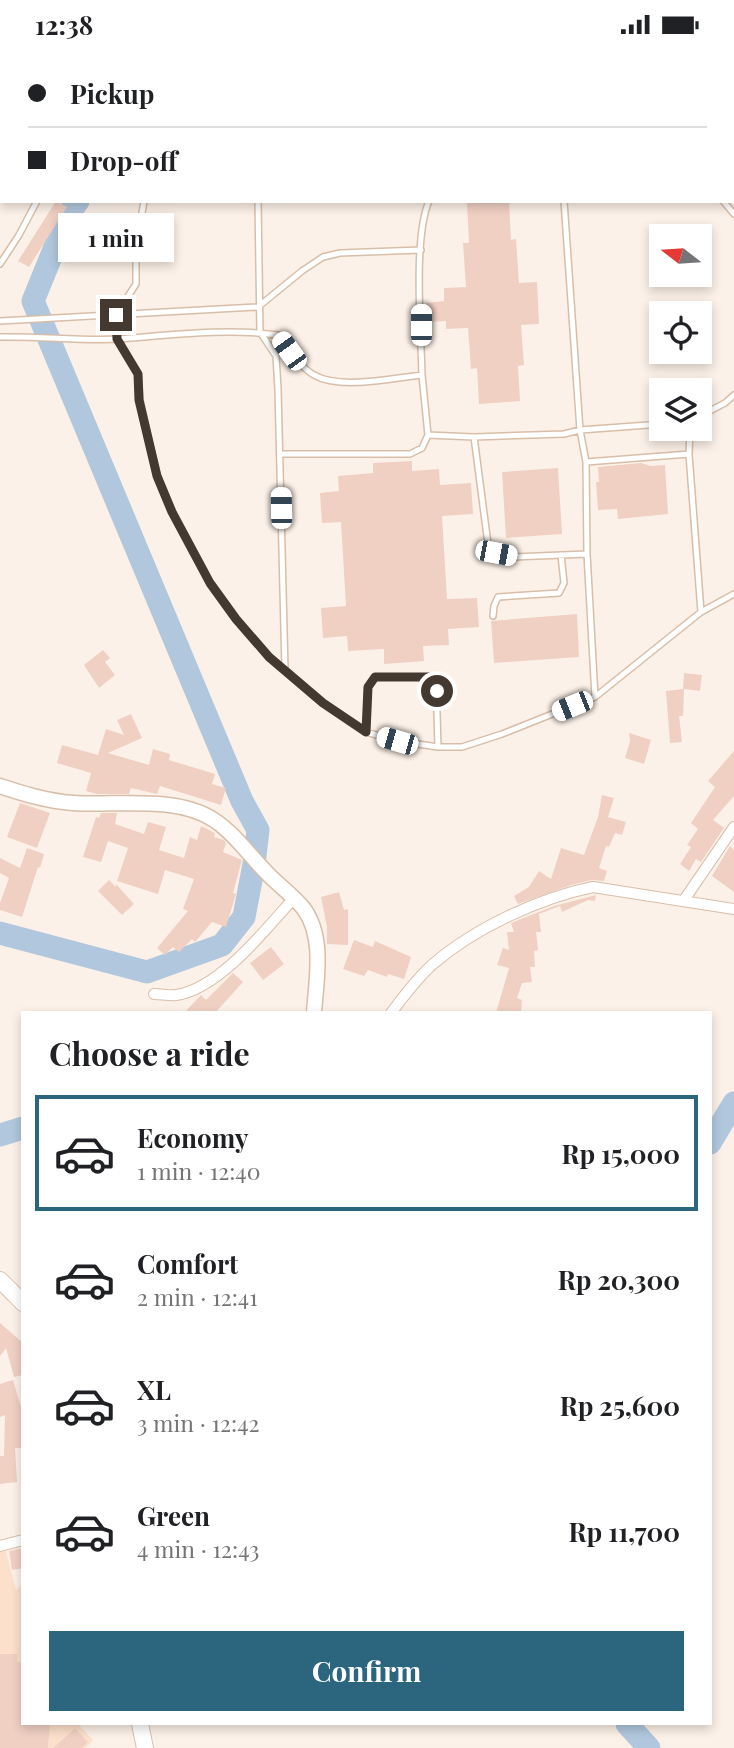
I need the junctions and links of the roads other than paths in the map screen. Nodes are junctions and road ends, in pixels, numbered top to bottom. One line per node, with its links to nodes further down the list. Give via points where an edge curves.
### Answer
1 (36, 203): 7 (lane)
2 (144, 203): 9 (lane, via 136,284)
3 (258, 203): 8 (lane)
4 (428, 203): 6 (lane)
5 (564, 203): 18 (lane)
6 (421, 250): 8 (lane, via 323,257); 14 (lane)
7 (0, 264)
8 (258, 307): 9 (lane); 11 (lane)
9 (116, 315): 10 (lane); 13 (lane)
10 (0, 321)
11 (260, 333): 13 (lane); 14 (lane, via 278,335 313,375 335,381); 22 (lane, via 276,356)
12 (0, 337): 13 (lane)
13 (117, 339): 30 (lane, via 138,374 139,400 157,476 172,512 210,583 236,619)
14 (422, 375): 19 (lane)
15 (734, 395): 16 (lane)
16 (712, 410)
17 (649, 425): 18 (lane)
18 (580, 429): 20 (lane, via 564,434); 24 (lane)
19 (428, 435): 20 (lane); 22 (lane, via 422,448 410,454)
20 (474, 437): 26 (lane, via 488,544 496,553 513,557)
21 (690, 441): 23 (lane)
22 (280, 454): 30 (lane)
23 (689, 454): 24 (lane); 28 (lane)
24 (586, 462): 25 (lane)
25 (587, 554): 26 (lane); 31 (lane)
26 (561, 555): 29 (lane, via 564,583 559,593 498,597)
27 (734, 594): 28 (lane)
28 (701, 612): 31 (lane)
29 (493, 616)
30 (285, 670): 32 (lane)
31 (594, 697): 33 (lane, via 462,747)
32 (366, 732): 33 (lane); 33 (lane, via 370,681 375,677 429,677 436,681)
33 (438, 747)
34 (0, 786): 36 (main road, via 45,800 183,807 229,831)
35 (734, 827): 37 (street)
36 (287, 894): 39 (street, via 230,966 176,995); 40 (main road, via 303,907 315,933)
37 (684, 900): 38 (street); 41 (street, via 593,887 570,891 464,940 432,965)
38 (734, 909)
39 (154, 994)
40 (314, 1011)
41 (393, 1011)
42 (0, 1280): 43 (main road)
43 (21, 1301)
44 (21, 1541): 45 (street)
45 (0, 1546)
46 (140, 1725): 47 (main road)
47 (145, 1748)

